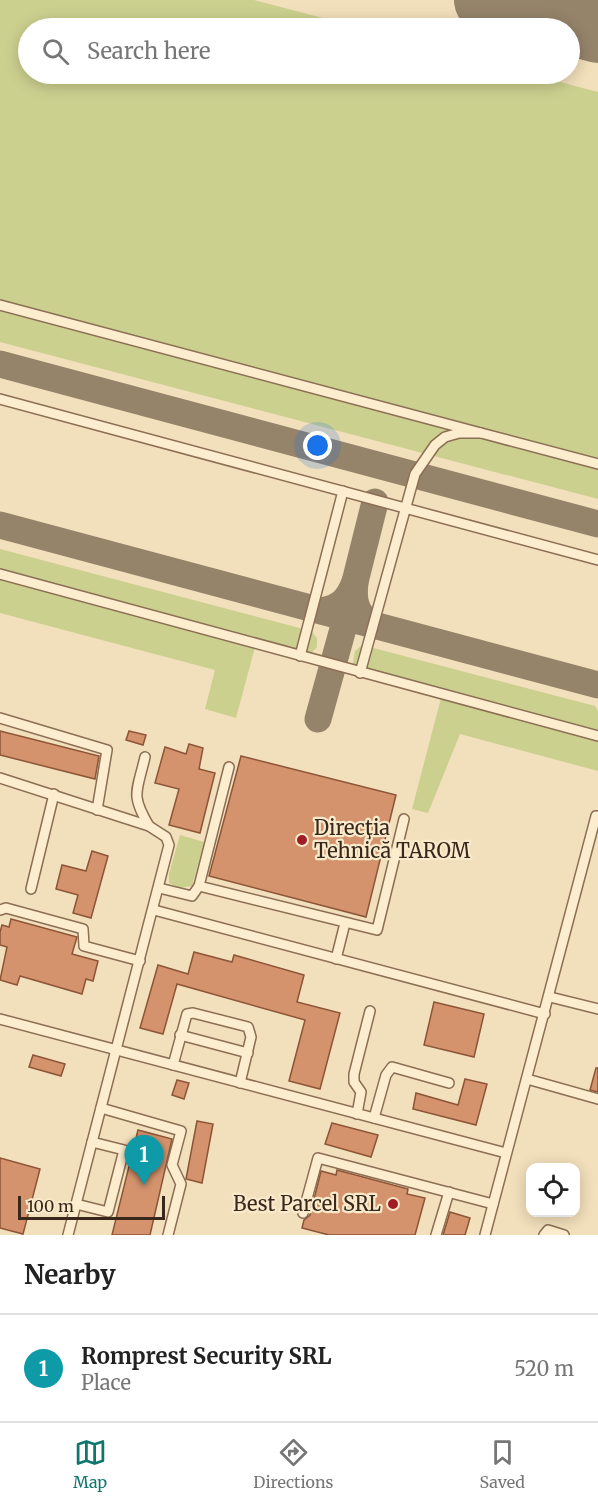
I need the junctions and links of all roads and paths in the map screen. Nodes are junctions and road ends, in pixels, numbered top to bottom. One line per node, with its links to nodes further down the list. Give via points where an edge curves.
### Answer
1 (0, 305): 3 (lane)
2 (0, 399): 5 (lane)
3 (481, 433): 4 (lane); 6 (lane, via 459,433 435,445 415,474)
4 (598, 464)
5 (343, 490): 6 (lane); 9 (lane)
6 (406, 507): 7 (lane); 10 (lane)
7 (598, 560)
8 (0, 574): 9 (lane)
9 (300, 656): 10 (lane)
10 (360, 673): 12 (lane)
11 (0, 718): 17 (lane, via 106,750)
12 (598, 736)
13 (146, 757): 20 (lane, via 136,797)
14 (229, 766): 21 (lane)
15 (0, 778): 16 (lane)
16 (54, 794): 17 (lane); 23 (lane)
17 (97, 810): 20 (lane)
18 (597, 813): 29 (lane)
19 (404, 819): 26 (lane, via 377,930)
20 (149, 826): 22 (lane, via 166,837 169,845)
21 (199, 886): 22 (lane, via 192,896); 26 (lane)
22 (159, 888): 25 (lane)
23 (31, 889)
24 (0, 910): 28 (lane, via 6,908 83,929 84,946)
25 (154, 910): 27 (lane); 28 (lane)
26 (345, 923): 27 (lane)
27 (336, 959): 32 (lane)
28 (140, 961): 35 (lane)
29 (550, 997): 30 (lane); 32 (lane)
30 (598, 1009)
31 (370, 1011): 43 (lane, via 354,1074 361,1092)
32 (545, 1014): 38 (lane)
33 (0, 1019): 35 (lane)
34 (180, 1035): 36 (lane); 36 (lane, via 187,1014 193,1013 248,1027 252,1037); 37 (lane)
35 (117, 1050): 37 (lane); 42 (lane)
36 (248, 1053): 39 (lane)
37 (173, 1065): 39 (lane)
38 (527, 1079): 41 (lane); 46 (lane)
39 (240, 1083): 43 (lane)
40 (449, 1083): 44 (lane, via 392,1067 386,1075)
41 (598, 1099)
42 (101, 1108): 45 (lane); 52 (lane, via 181,1131 172,1165 182,1184)
43 (357, 1114): 44 (lane)
44 (375, 1118): 46 (lane)
45 (92, 1142): 48 (lane); 48 (lane, via 124,1150 114,1191 108,1212)
46 (506, 1153): 49 (lane)
47 (449, 1192): 49 (lane); 50 (lane, via 318,1158); 53 (lane)
48 (76, 1204): 51 (lane)
49 (493, 1204): 54 (lane)
50 (303, 1213)
51 (68, 1235)
52 (168, 1235)
53 (436, 1235)
54 (485, 1235)
55 (544, 1235): 56 (lane, via 548,1230)
56 (564, 1235)

